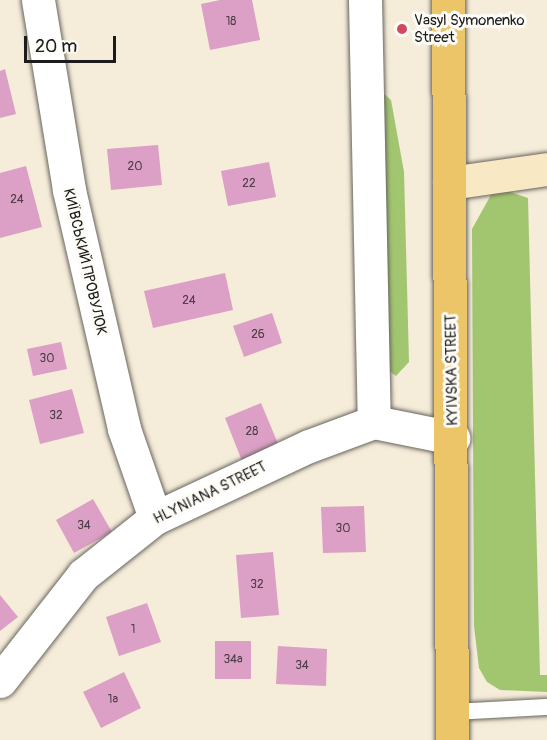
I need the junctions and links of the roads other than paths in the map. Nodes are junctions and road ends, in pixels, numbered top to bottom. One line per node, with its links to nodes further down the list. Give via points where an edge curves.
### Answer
1 (38, 0): 8 (street, КИЇВСЬКИЙ ПРОВУЛОК, via 69,190 124,429)
2 (365, 0): 6 (street)
3 (448, 0): 5 (main road, KYIVSKA STREET)
4 (547, 170): 5 (street)
5 (449, 183): 7 (main road, KYIVSKA STREET)
6 (374, 422): 7 (street); 8 (street, HLYNIANA STREET, via 309,446)
7 (453, 438): 11 (main road, KYIVSKA STREET)
8 (154, 518): 9 (street, HLYNIANA STREET, via 83,575)
9 (0, 681)
10 (547, 707): 11 (lane)
11 (452, 726)

